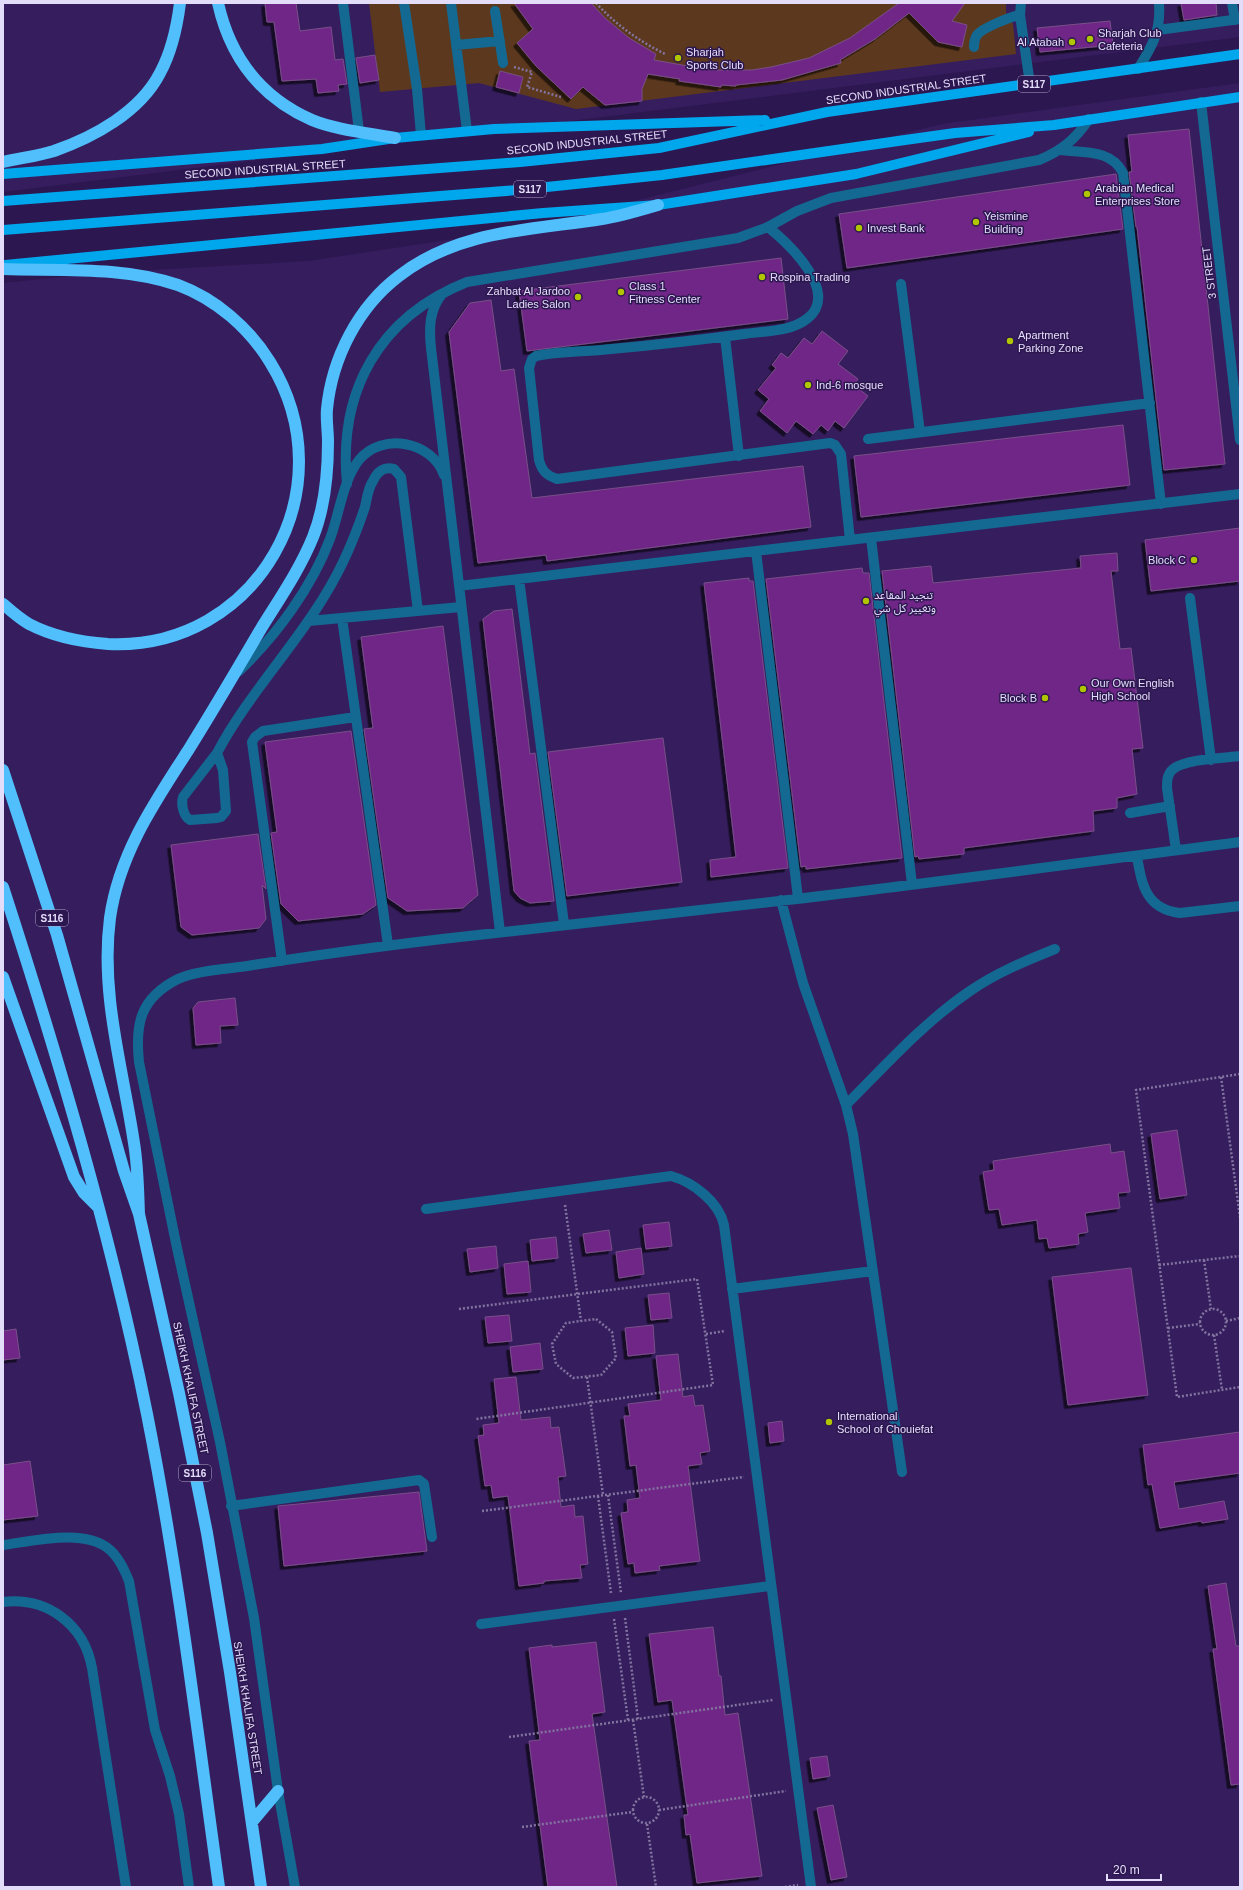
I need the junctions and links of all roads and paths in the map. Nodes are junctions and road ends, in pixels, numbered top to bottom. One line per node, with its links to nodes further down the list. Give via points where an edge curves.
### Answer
1 (180, 3): 33 (highway, via 177,27 160,74 142,97 121,117 77,142 52,152)
2 (218, 3): 28 (highway, via 232,47 247,71 266,91 288,108 313,120)
3 (343, 3): 28 (street)
4 (404, 3): 30 (street)
5 (451, 3): 15 (street)
6 (596, 3): 17 (path, via 643,43)
7 (1021, 3): 11 (street)
8 (1159, 3): 13 (street)
9 (1232, 3): 12 (street)
10 (495, 11): 14 (street)
11 (1020, 15): 16 (street, via 980,32 975,38); 21 (street)
12 (1238, 20): 13 (street)
13 (1158, 30): 20 (street)
14 (500, 41): 15 (street); 19 (street)
15 (456, 45): 29 (street)
16 (974, 47)
17 (665, 54)
18 (1240, 54): 20 (main road, SECOND INDUSTRIAL STREET / S117)
19 (503, 63): 22 (path, via 532,72 527,87)
20 (1138, 69): 21 (main road, SECOND INDUSTRIAL STREET / S117)
21 (1030, 84): 25 (main road, SECOND INDUSTRIAL STREET / S117)
22 (561, 97)
23 (1240, 97): 24 (main road, S117)
24 (1201, 102): 26 (main road, S117); 47 (street, 3 STREET)
25 (827, 112): 29 (main road, via 758,121); 35 (main road, SECOND INDUSTRIAL STREET / S117, via 659,148 520,162)
26 (1089, 120): 27 (main road, S117); 32 (street, via 1071,142)
27 (1054, 125): 36 (main road, via 856,174); 38 (main road, S117, via 955,134 662,175 518,190)
28 (359, 131): 31 (highway)
29 (467, 131): 30 (main road)
30 (421, 135): 31 (main road)
31 (395, 138): 34 (main road, via 322,149)
32 (1060, 150): 37 (street, via 1028,163 831,198 797,211); 44 (street, via 1112,158 1119,164 1123,173)
33 (3, 162)
34 (3, 174)
35 (3, 201)
36 (658, 205): 39 (main road, via 543,213); 64 (highway, via 607,218 463,241 417,262 377,296 361,315 348,338 331,386 327,412 327,475 322,507 313,537)
37 (768, 227): 42 (street, via 721,242 467,282); 43 (street, via 800,259 816,284 816,308 798,325)
38 (3, 230)
39 (3, 265)
40 (3, 269): 59 (highway, via 120,273 154,278 179,286 227,312 260,347 281,379 297,431 300,471 296,499 287,528 274,555 236,600 213,617 185,632 154,641 130,644 90,643 59,637 28,623)
41 (901, 284): 45 (street)
42 (444, 291): 49 (street, via 401,321 369,362 358,386 346,435 344,460); 50 (street, via 436,302 429,332)
43 (725, 337): 48 (street); 48 (street, via 536,356 529,368 539,460 548,476 557,479)
44 (1150, 403): 45 (street); 52 (street)
45 (920, 432): 46 (street)
46 (868, 439)
47 (1240, 440)
48 (739, 456): 54 (street, via 824,444 835,445 841,454)
49 (347, 484): 50 (street, via 360,459 370,450 384,444 398,443 418,448 436,460); 64 (street, via 330,541 317,568 272,637)
50 (447, 486): 57 (street)
51 (1240, 494): 52 (street)
52 (1161, 504): 53 (street)
53 (871, 538): 54 (street); 75 (street)
54 (850, 540): 55 (street)
55 (756, 551): 56 (street); 77 (street)
56 (519, 579): 57 (street); 80 (street)
57 (459, 586): 60 (street)
58 (1190, 598): 68 (street)
59 (3, 604)
60 (461, 607): 61 (street); 81 (street)
61 (418, 611): 62 (street); 63 (street, via 401,477 389,467 372,481 350,548)
62 (342, 618): 63 (street); 65 (street)
63 (309, 621): 66 (street, via 230,730)
64 (237, 673): 92 (highway, via 146,816 130,848 118,882 110,918 110,991 116,1046 135,1148)
65 (355, 717): 82 (street); 84 (street, via 263,731 254,737 252,742)
66 (217, 753): 66 (street, via 183,797 185,814 190,820 218,818 226,812 223,770)
67 (1240, 756): 68 (street)
68 (1211, 760): 70 (street, via 1179,765 1172,770 1167,778)
69 (3, 770): 92 (highway, SHEIKH KHALIFA STREET / S116, via 57,935 124,1171)
70 (1170, 806): 71 (street); 73 (street)
71 (1130, 813)
72 (1240, 842): 73 (street)
73 (1176, 850): 74 (street)
74 (1137, 857): 75 (street); 79 (street, via 1144,888 1155,903 1163,908 1180,913)
75 (912, 884): 77 (street)
76 (3, 887): 90 (highway, via 63,1078)
77 (798, 898): 78 (street)
78 (781, 900): 80 (street); 88 (street, via 803,983)
79 (1240, 906)
80 (564, 924): 81 (street)
81 (500, 932): 82 (street)
82 (388, 945): 84 (street)
83 (1055, 949): 88 (street, via 997,974 945,1009)
84 (282, 960): 118 (street, via 202,973 175,981 163,988 148,1003 139,1022 137,1041 143,1084)
85 (3, 977): 90 (highway, via 74,1177 84,1193)
86 (1240, 1074): 87 (path)
87 (1221, 1077): 93 (path); 96 (path, via 1136,1090)
88 (846, 1105): 97 (street, via 859,1166)
89 (563, 1190): 91 (street); 98 (street, via 671,1176 688,1183 713,1203 722,1217); 99 (path)
90 (97, 1206): 138 (highway, via 130,1337 160,1483)
91 (426, 1209)
92 (139, 1214): 133 (highway, SHEIKH KHALIFA STREET / S116, via 207,1533)
93 (1240, 1217)
94 (1240, 1256): 95 (path)
95 (1204, 1260): 96 (path); 101 (path)
96 (1159, 1265): 106 (path)
97 (873, 1271): 98 (street); 115 (street)
98 (732, 1289): 107 (street)
99 (577, 1294): 100 (path); 103 (path); 108 (path, via 697,1279)
100 (459, 1309)
101 (1210, 1309): 104 (path, via 1221,1312); 105 (path, via 1200,1317)
102 (1240, 1318): 104 (path)
103 (581, 1321): 110 (path, via 566,1323 552,1344 556,1364 573,1378); 110 (path, via 596,1319 612,1332 616,1358 601,1375)
104 (1226, 1321): 109 (path, via 1223,1330)
105 (1200, 1324): 106 (path); 109 (path, via 1205,1332)
106 (1168, 1328): 112 (path, via 1177,1397)
107 (737, 1329): 108 (path); 116 (street)
108 (706, 1334): 113 (path, via 713,1385)
109 (1214, 1335): 112 (path)
110 (587, 1376): 113 (path)
111 (1240, 1387): 112 (path)
112 (1222, 1390)
113 (591, 1402): 114 (path); 117 (path)
114 (476, 1419)
115 (902, 1472)
116 (756, 1475): 117 (path); 122 (street)
117 (603, 1495): 119 (path)
118 (231, 1506): 120 (street, via 419,1480 424,1484); 129 (street, via 254,1618)
119 (482, 1511)
120 (432, 1537)
121 (3, 1545): 137 (street, via 58,1538 83,1538 102,1544 114,1553 122,1565 129,1581 155,1730 172,1782 179,1814)
122 (770, 1586): 124 (street); 125 (street)
123 (3, 1602): 136 (street, via 19,1601 46,1607 69,1622 85,1644 92,1668)
124 (481, 1624)
125 (785, 1698): 126 (path); 128 (street)
126 (632, 1720): 127 (path); 130 (path)
127 (509, 1737)
128 (798, 1790): 131 (path); 142 (street)
129 (278, 1791): 133 (highway); 140 (street)
130 (644, 1797): 131 (path, via 651,1798 657,1803); 132 (path, via 637,1799)
131 (659, 1810): 134 (path, via 658,1817)
132 (632, 1812): 134 (path, via 640,1823); 135 (path)
133 (252, 1822): 139 (highway, SHEIKH KHALIFA STREET / S116)
134 (647, 1824): 141 (path)
135 (522, 1827)
136 (126, 1887)
137 (189, 1887)
138 (219, 1887)
139 (261, 1887)
140 (295, 1887)
141 (656, 1887)
142 (811, 1887)

